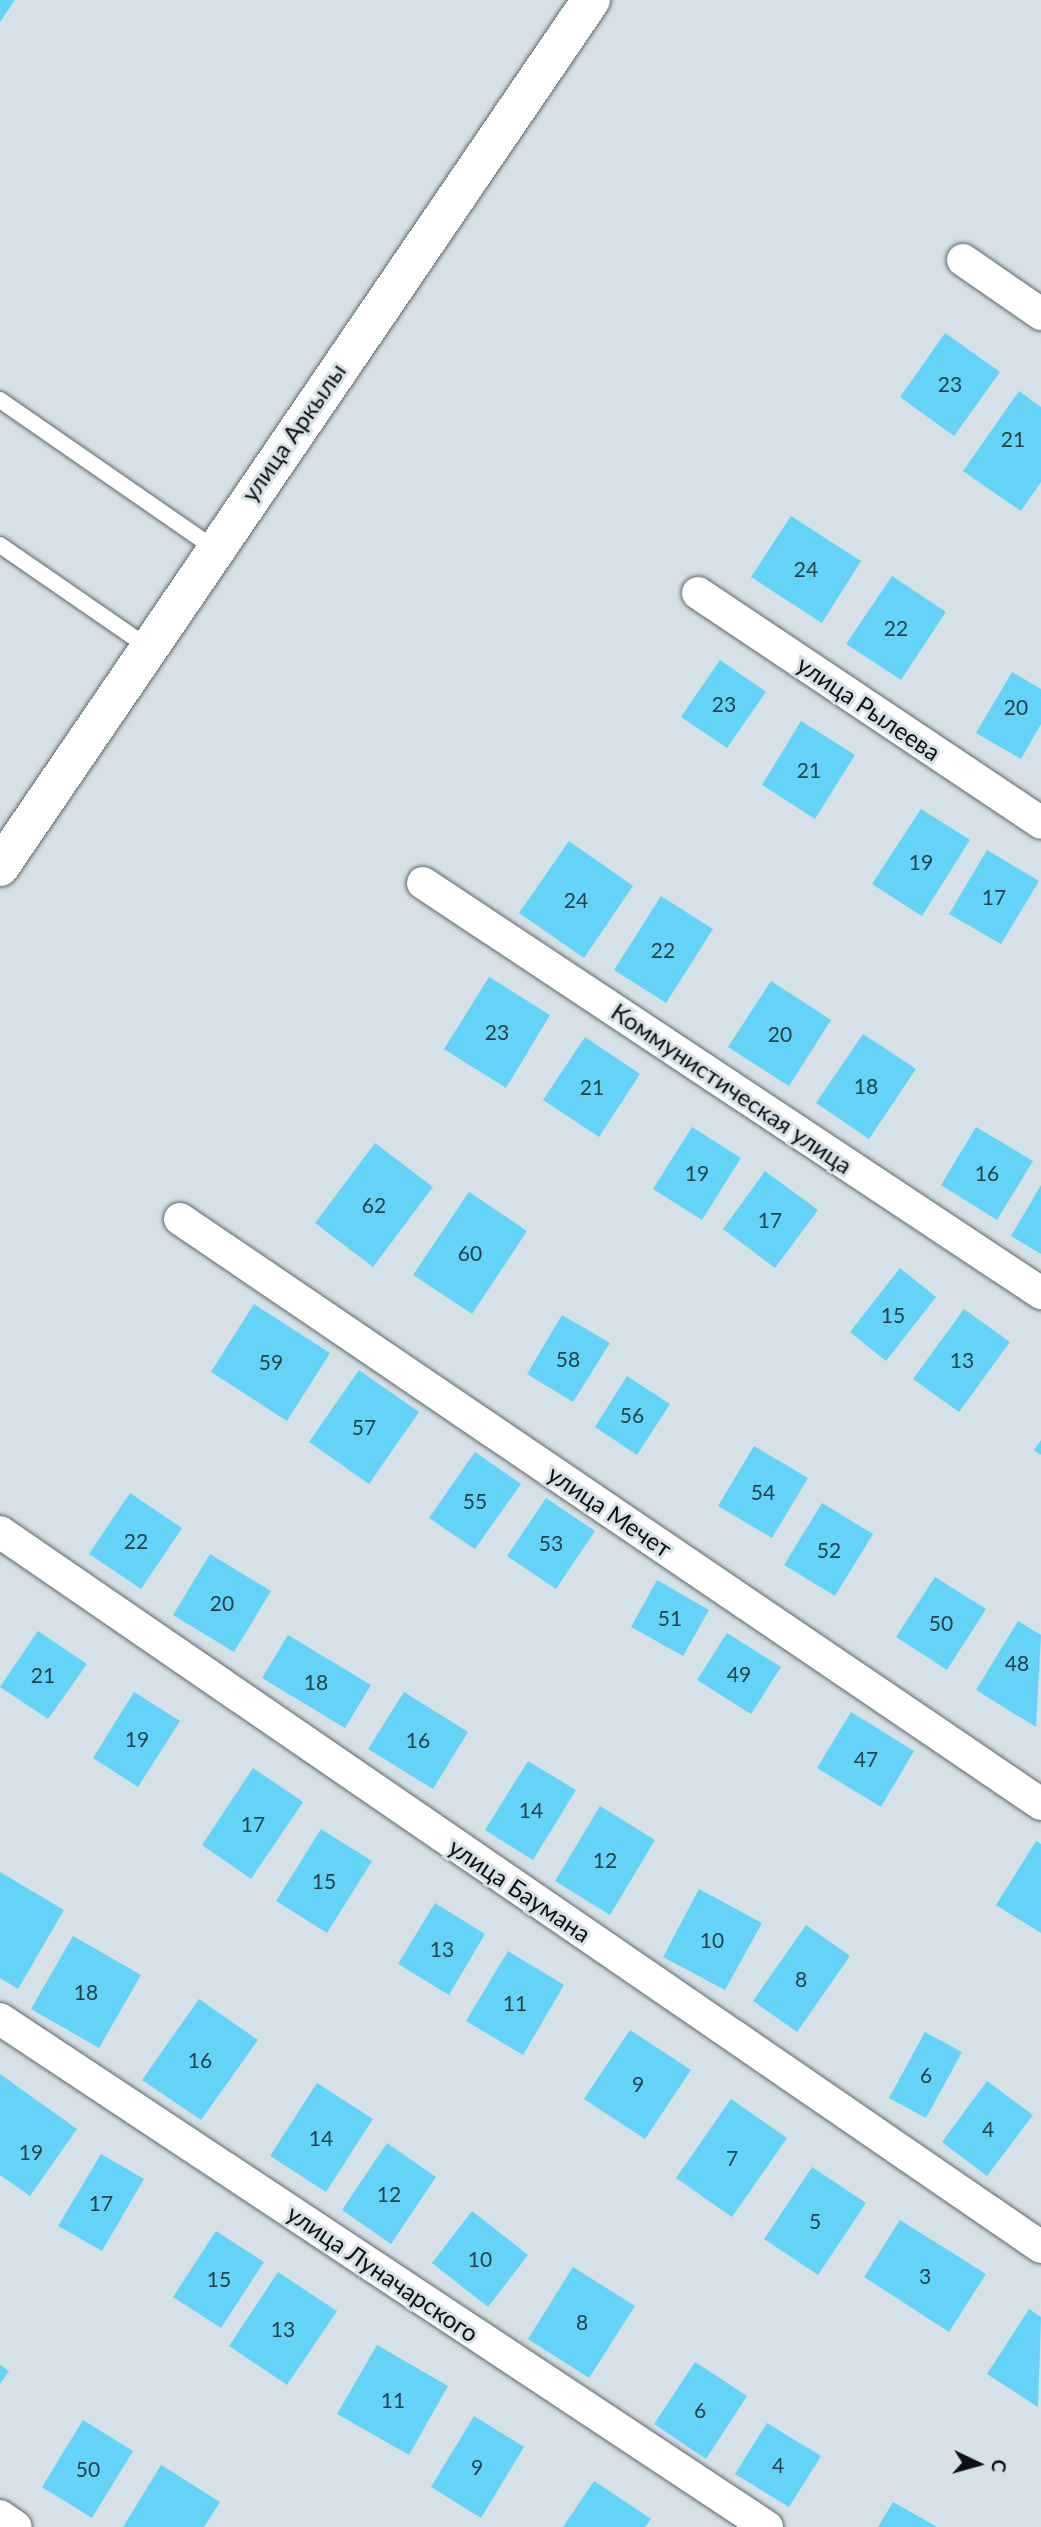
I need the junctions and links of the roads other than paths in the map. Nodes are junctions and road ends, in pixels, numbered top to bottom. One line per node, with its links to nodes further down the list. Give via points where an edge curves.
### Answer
1 (591, 0): 6 (street, улица Аркылы)
2 (963, 260): 3 (street)
3 (1041, 314)
4 (0, 400): 6 (lane)
5 (0, 545): 8 (lane)
6 (214, 548): 8 (street, улица Аркылы)
7 (698, 593): 9 (street, улица Рылеева)
8 (148, 647): 10 (street, улица Аркылы)
9 (1041, 823)
10 (5, 850)
11 (423, 883): 13 (street, Коммунистическая улица)
12 (180, 1219): 15 (street, улица Мечет)
13 (1041, 1293)
14 (0, 1532): 17 (street, улица Баумана)
15 (1041, 1804)
16 (0, 2019): 20 (street, улица Луначарского)
17 (1041, 2247)
18 (0, 2516): 19 (street)
19 (16, 2527)
20 (767, 2527)

